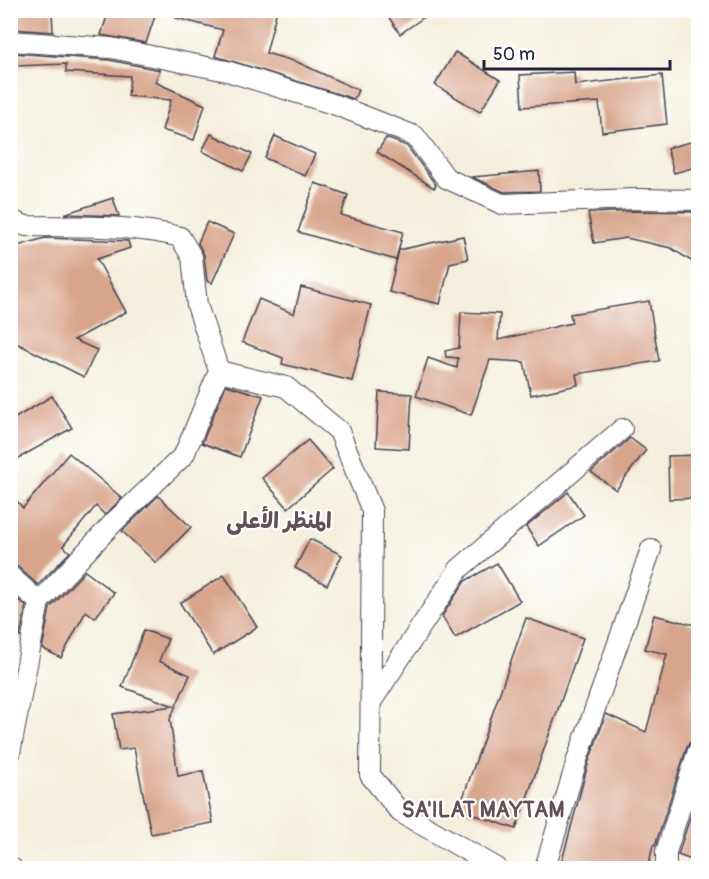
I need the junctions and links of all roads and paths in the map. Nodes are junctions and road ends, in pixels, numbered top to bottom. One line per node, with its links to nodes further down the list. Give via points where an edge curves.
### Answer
1 (10, 40): 2 (street, via 111,48 215,69 336,105 415,136 446,178 502,204)
2 (699, 200)
3 (10, 220): 4 (street, via 26,226 147,230 180,237 192,257 197,305)
4 (219, 371): 8 (street, via 184,455); 9 (street, via 286,387 339,431 372,511)
5 (622, 429): 9 (street, via 459,569)
6 (651, 549): 13 (street, via 577,760)
7 (10, 576): 8 (street)
8 (39, 602): 11 (street)
9 (370, 702): 12 (street, via 370,775 400,812)
10 (699, 751): 14 (street, via 666,852)
11 (10, 753)
12 (497, 868)
13 (545, 868)
14 (666, 868)

